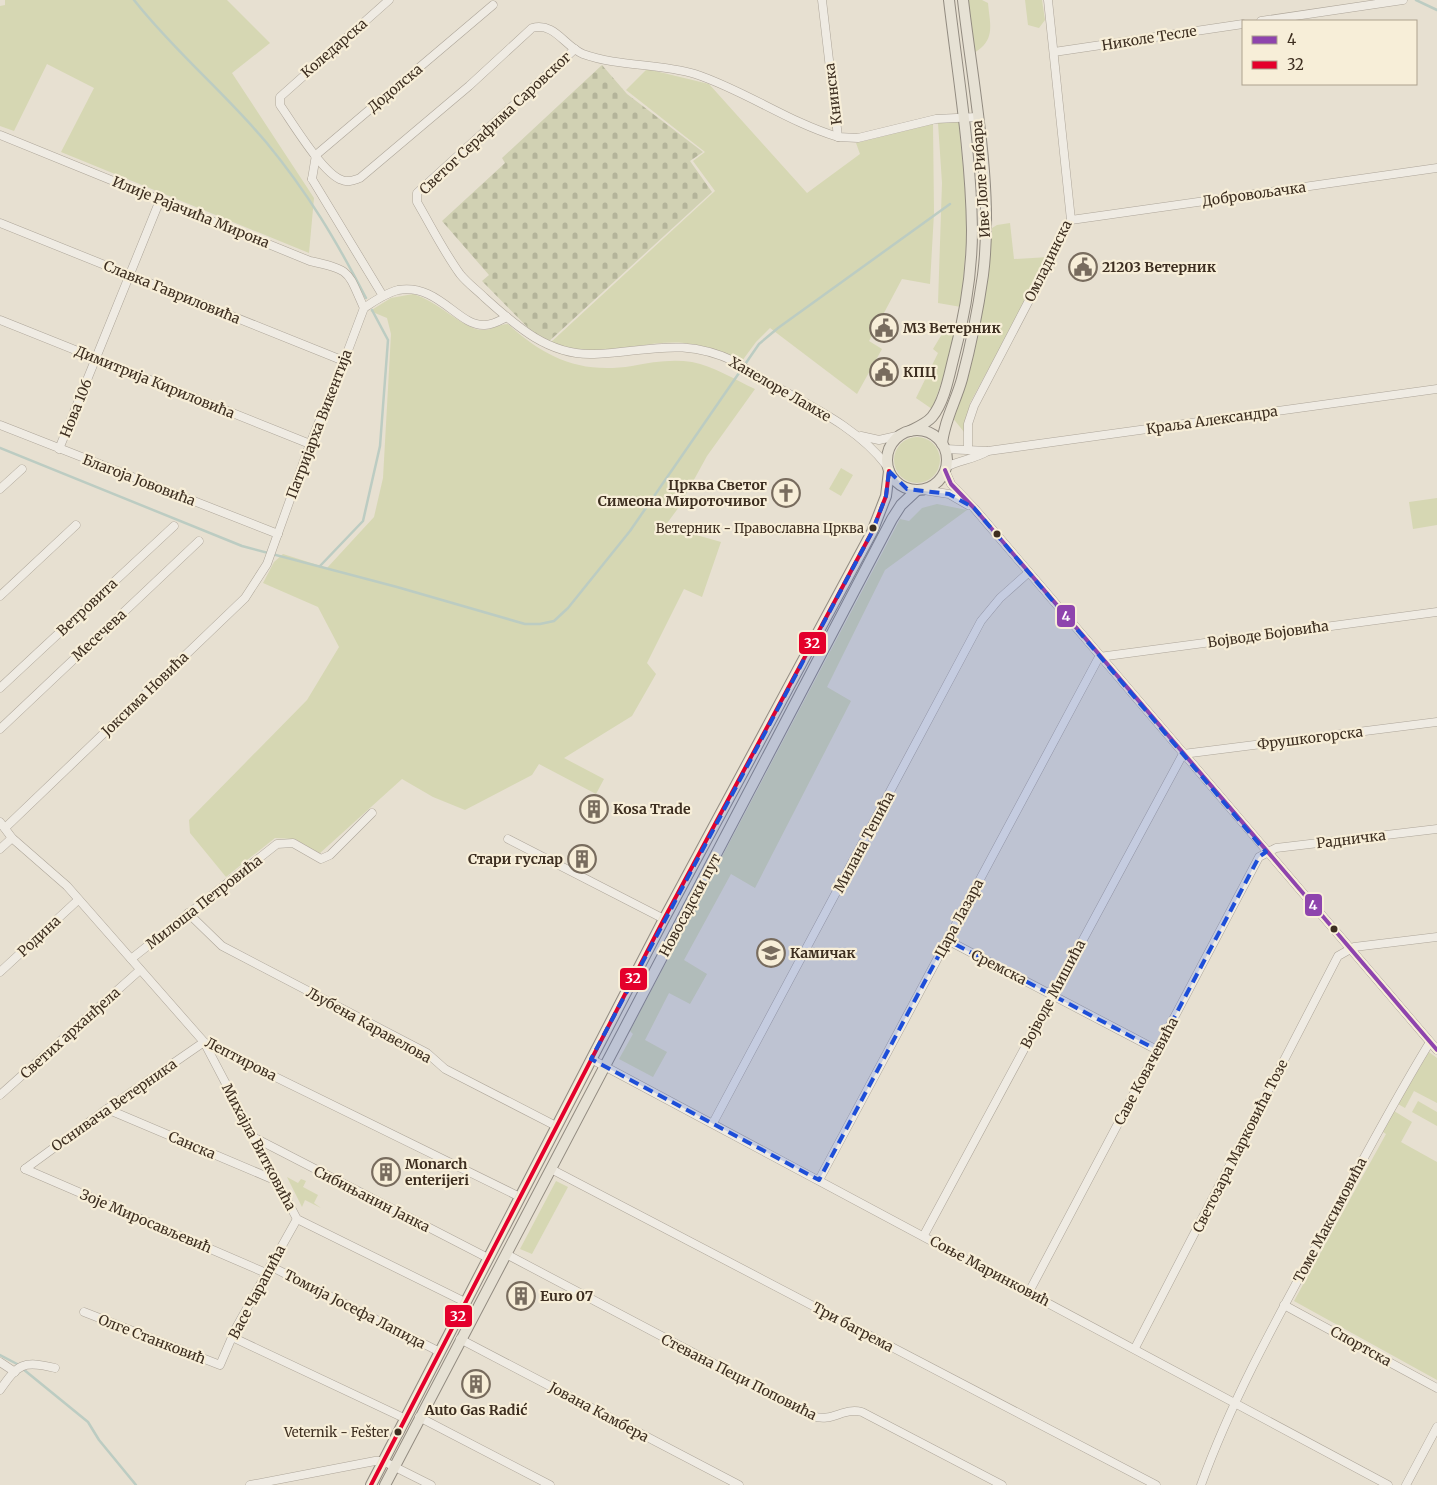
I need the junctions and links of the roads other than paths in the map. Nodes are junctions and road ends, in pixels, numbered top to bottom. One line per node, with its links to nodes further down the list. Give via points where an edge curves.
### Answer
1 (390, 0): 16 (street, Коледарска, via 280,97 280,104)
2 (822, 0): 15 (street, Книнска)
3 (949, 0): 12 (main road, Иве Лоле Рибара)
4 (963, 0): 13 (main road, Иве Лоле Рибара)
5 (1048, 0): 11 (street, Омладинска)
6 (1403, 0): 8 (street)
7 (493, 4): 16 (street, Додолска)
8 (1268, 20)
9 (1242, 24): 11 (street, Николе Тесле)
10 (576, 49): 15 (street, via 612,61 695,74); 17 (street, via 548,27 532,28 360,178 342,180); 26 (street, Светог Серафима Саровског, via 417,192 417,202 461,276)
11 (1054, 52): 21 (street, Омладинска)
12 (962, 117): 13 (street, Книнска); 15 (street, Книнска, via 936,119 858,138); 33 (main road, Иве Лоле Рибара, via 972,229 962,325 937,410 932,418)
13 (977, 117): 35 (main road, Иве Лоле Рибара, via 986,220 983,274 961,381 945,425)
14 (0, 135): 20 (street, Илије Рајачића Мирона)
15 (838, 137)
16 (316, 155): 17 (street); 19 (street)
17 (327, 168): 19 (street, via 316,172)
18 (1437, 168): 21 (street, Добровољачка)
19 (312, 179): 24 (street)
20 (160, 200): 23 (street, Нова 106); 25 (street, Илије Рајачића Мирона, via 310,260 344,270)
21 (1071, 220): 37 (street, Омладинска, via 974,406 968,424)
22 (0, 223): 23 (street, Славка Гавриловића)
23 (130, 275): 28 (street, Нова 106); 29 (street, Славка Гавриловића)
24 (383, 296): 25 (street); 26 (street, via 404,290 422,291 477,324 491,324)
25 (364, 308): 29 (street, Патријарха Викентија)
26 (507, 317): 32 (street, Ханелоре Ламхе, via 532,337 575,353 668,346 686,346 717,353)
27 (0, 320): 28 (street, Димитрија Кириловића)
28 (96, 359): 34 (street, Димитрија Кириловића); 36 (street, Нова 106)
29 (344, 361): 34 (street, Патријарха Викентија)
30 (1437, 389): 38 (street, Краља Александра)
31 (0, 425): 36 (street, Благоја Јововића)
32 (852, 432): 33 (street, Ханелоре Ламхе, via 874,440); 41 (street, Ханелоре Ламхе, via 872,447)
33 (905, 433): 35 (main road, via 921,430 931,433); 41 (main road, via 893,442 888,451)
34 (310, 444): 47 (street, Патријарха Викентија)
35 (944, 447): 37 (street); 39 (main road)
36 (59, 449): 47 (street, Благоја Јововића)
37 (968, 450): 38 (street)
38 (988, 451): 39 (street)
39 (946, 468): 43 (main road, via 937,483); 44 (street, via 951,484)
40 (22, 469): 42 (street)
41 (888, 469): 43 (main road, via 898,484); 67 (main road, Новосадски пут, via 886,496 872,532)
42 (0, 489)
43 (920, 490): 44 (street, via 949,494); 80 (main road, Новосадски пут, via 901,506 892,519)
44 (974, 508): 50 (street)
45 (76, 525): 51 (street)
46 (174, 526): 54 (street, Ветровита)
47 (278, 534): 49 (street, Патријарха Викентија)
48 (199, 541): 56 (street, Месечева)
49 (271, 553): 59 (street, Јоксима Новића, via 245,598)
50 (1028, 573): 53 (street); 83 (street, Милана Тепића, via 1000,598 981,621)
51 (0, 596)
52 (1437, 612): 53 (street, Војводе Бојовића)
53 (1099, 657): 57 (street); 69 (street, Цара Лазара)
54 (0, 688)
55 (1437, 722): 57 (street, Фрушкогорска)
56 (0, 729)
57 (1183, 754): 64 (street); 74 (street, Војводе Мишића)
58 (372, 813): 66 (street, Милоша Петровића, via 330,855 321,859 293,843 277,844)
59 (3, 825): 61 (street, Лептирова)
60 (1437, 829): 64 (street, Радничка, via 1276,848)
61 (12, 838): 63 (street); 65 (street, Лептирова, via 67,886)
62 (508, 840): 67 (street, Новосадски пут)
63 (0, 849)
64 (1266, 852): 70 (street); 77 (street, Саве Ковачевића, via 1260,857)
65 (78, 900): 71 (street, Лептирова); 73 (street, Родина)
66 (188, 913): 71 (street, Милоша Петровића); 84 (street, Љубена Каравелова, via 222,946 427,1053 445,1069)
67 (664, 919): 79 (main road, Новосадски пут)
68 (1437, 937): 70 (street)
69 (947, 940): 74 (street, Сремска); 88 (street, Цара Лазара)
70 (1349, 948): 75 (street); 102 (street, Светозара Марковића Тозе, via 1338,956)
71 (131, 959): 72 (street, Лептирова)
72 (140, 970): 76 (street, Лептирова); 81 (street, Светих арханђела)
73 (0, 972)
74 (1053, 994): 77 (street, Сремска); 92 (street, Војводе Мишића)
75 (1433, 1041): 78 (street); 98 (street, Томе Максимовића, via 1392,1106)
76 (204, 1042): 82 (street, Оснивача Ветерника); 85 (street, Михајла Витковића); 90 (street, Лептирова)
77 (1157, 1050): 96 (street, Саве Ковачевића)
78 (1437, 1050)
79 (591, 1058): 80 (street, Соње Маринковић); 84 (main road, Новосадски пут)
80 (605, 1066): 83 (street, Соње Маринковић); 86 (main road, Новосадски пут)
81 (0, 1095)
82 (107, 1109): 87 (street, Оснивача Ветерника); 89 (street, Санска)
83 (713, 1123): 88 (street, Соње Маринковић)
84 (556, 1126): 90 (main road, Новосадски пут)
85 (256, 1139): 89 (street, Михајла Витковића); 94 (street, Сибињанин Јанка)
86 (551, 1168): 93 (main road, Новосадски пут); 123 (street, Три багрема)
87 (25, 1169): 95 (street, Зоје Миросављевић)
88 (819, 1180): 92 (street, Соње Маринковић)
89 (277, 1181): 91 (street, Михајла Витковића)
90 (520, 1197): 94 (main road, Новосадски пут)
91 (297, 1219): 95 (street, Васе Чарапића); 97 (street, Михајла Витковића)
92 (924, 1235): 96 (street, Соње Маринковић)
93 (506, 1254): 101 (main road, Новосадски пут); 122 (street, Стевана Пеци Поповића, via 813,1416 829,1419 844,1411 862,1412)
94 (488, 1258): 97 (main road, Новосадски пут)
95 (268, 1270): 100 (street, Васе Чарапића); 103 (street, Томија Јосефа Лапида)
96 (1029, 1292): 102 (street, Соње Маринковић)
97 (466, 1302): 103 (main road, Новосадски пут)
98 (1284, 1305): 108 (street, Спортска); 110 (street, Томе Максимовића)
99 (84, 1312): 105 (street, Олге Станковић)
100 (232, 1337): 105 (street, Васе Чарапића); 112 (street)
101 (460, 1339): 111 (main road, Новосадски пут); 121 (street, Јована Камбера)
102 (1135, 1348): 110 (street, Соње Маринковић)
103 (440, 1352): 112 (main road, Новосадски пут)
104 (0, 1362): 107 (street)
105 (220, 1365)
106 (55, 1368): 107 (street, via 34,1363)
107 (15, 1372): 109 (street)
108 (1437, 1388)
109 (0, 1390)
110 (1236, 1402): 124 (street, Томе Максимовића); 125 (street, Соње Маринковић)
111 (420, 1417): 115 (main road, Новосадски пут); 120 (street)
112 (406, 1419): 114 (main road, Новосадски пут)
113 (1437, 1427): 126 (street)
114 (383, 1461): 115 (street); 116 (street); 117 (main road, Новосадски пут)
115 (394, 1466): 118 (main road, Новосадски пут); 119 (street)
116 (250, 1485)
117 (371, 1485)
118 (385, 1485)
119 (431, 1485)
120 (550, 1485)
121 (739, 1485)
122 (1002, 1485)
123 (1156, 1485)
124 (1201, 1485)
125 (1388, 1485)
126 (1406, 1485)

